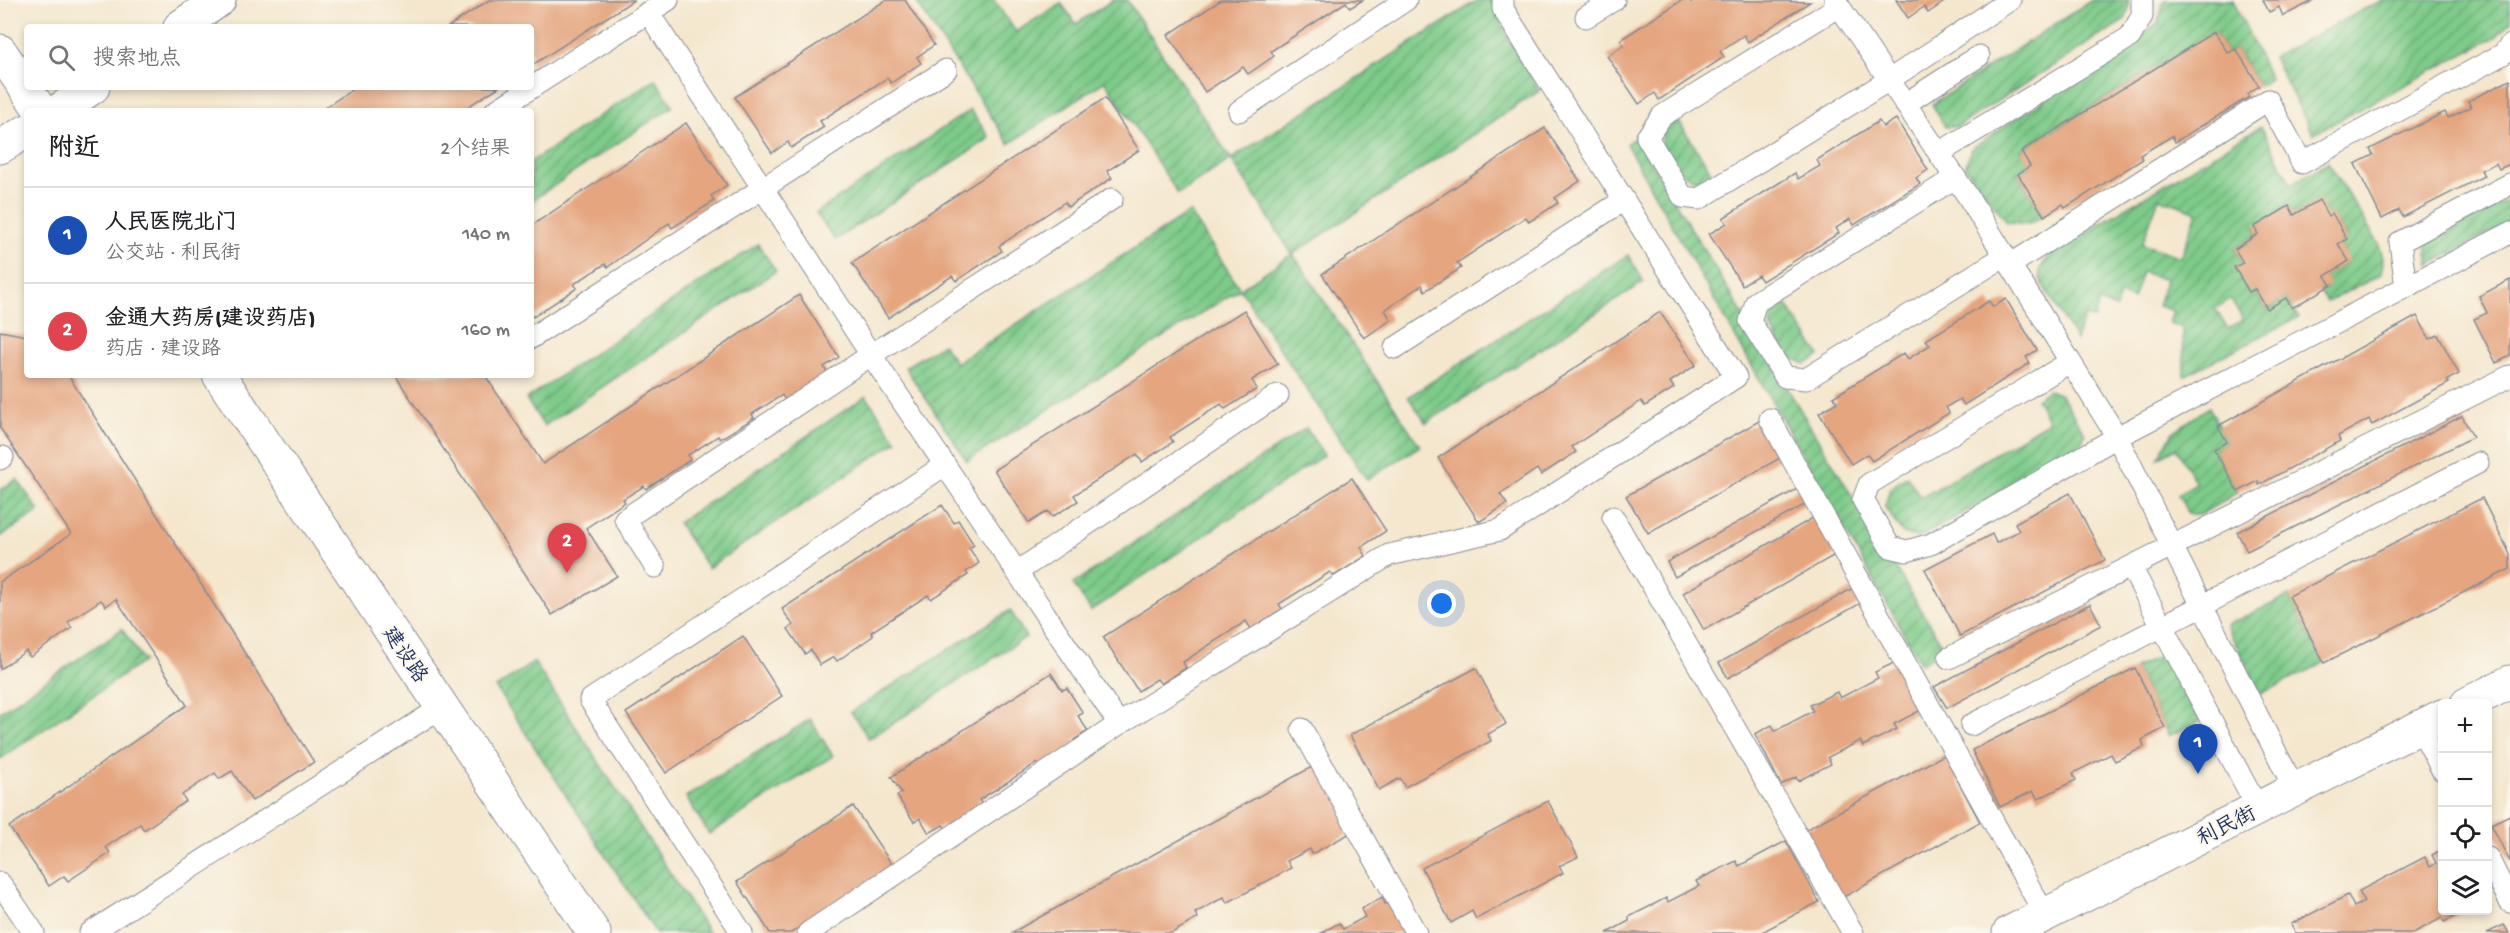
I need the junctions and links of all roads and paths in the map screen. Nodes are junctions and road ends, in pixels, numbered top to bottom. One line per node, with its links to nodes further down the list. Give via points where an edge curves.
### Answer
1 (219, 0): 11 (street)
2 (668, 0): 9 (lane)
3 (1406, 0): 26 (lane)
4 (1503, 0): 34 (lane, via 1503,9)
5 (1614, 0): 10 (lane)
6 (2010, 0): 16 (lane)
7 (2142, 0): 29 (lane, via 2142,16 2130,38)
8 (1837, 3): 16 (lane); 16 (lane, via 1662,116 1647,137 1683,197 1699,199)
9 (648, 12): 18 (lane); 32 (lane)
10 (1586, 17)
11 (184, 24)
12 (2510, 45): 36 (lane, via 2503,54 2302,163 2268,100)
13 (0, 51): 17 (street)
14 (1979, 56): 22 (lane)
15 (946, 70): 32 (lane)
16 (1889, 80): 22 (lane)
17 (24, 86)
18 (534, 86)
19 (27, 90): 23 (street)
20 (89, 90): 24 (street)
21 (527, 90): 25 (lane)
22 (1905, 104): 29 (lane)
23 (39, 108)
24 (62, 108)
25 (500, 108)
26 (1239, 111)
27 (24, 133): 28 (street)
28 (0, 147)
29 (1939, 153): 30 (lane)
30 (1955, 178): 36 (lane); 36 (lane, via 1756,302 1750,321 1785,377 1806,379)
31 (2510, 184): 37 (lane, via 2400,242)
32 (763, 188): 38 (lane); 40 (lane)
33 (1112, 199): 40 (lane)
34 (1624, 200): 39 (lane); 61 (lane, via 1736,377 1500,530 1389,555)
35 (2510, 232): 37 (lane)
36 (2008, 260): 41 (lane)
37 (2406, 287): 46 (lane)
38 (534, 336)
39 (1395, 348)
40 (871, 355): 48 (lane); 51 (lane, via 625,519)
41 (2070, 362): 46 (lane); 46 (lane, via 1869,483 1863,500 1890,547 1907,550 1930,544)
42 (2510, 375): 50 (lane)
43 (221, 378): 59 (street, 建设路)
44 (1278, 394): 53 (lane)
45 (1770, 419): 70 (lane)
46 (2116, 437): 50 (lane)
47 (2478, 463): 54 (lane)
48 (945, 465): 53 (lane); 74 (lane, via 590,700)
49 (1613, 517): 77 (lane)
50 (2172, 546): 52 (lane); 54 (lane)
51 (655, 567)
52 (2131, 567): 55 (lane); 56 (lane)
53 (1017, 572): 61 (lane)
54 (2201, 605): 55 (lane); 65 (lane)
55 (2162, 625): 62 (lane); 66 (lane)
56 (1949, 658)
57 (2510, 682): 58 (street)
58 (2477, 699)
59 (442, 707): 72 (lane); 73 (street, 建设路)
60 (2431, 721): 64 (lane); 65 (street, 利民街)
61 (1119, 723): 75 (lane)
62 (1971, 725)
63 (1302, 729): 76 (lane)
64 (2438, 753)
65 (2295, 790): 66 (street, 利民街)
66 (2258, 809): 70 (street, 利民街)
67 (2489, 861): 69 (lane)
68 (0, 883): 71 (lane)
69 (2510, 902)
70 (2045, 915): 78 (street, 利民街)
71 (34, 933)
72 (90, 933)
73 (594, 933)
74 (742, 933)
75 (808, 933)
76 (1416, 933)
77 (1853, 933)
78 (2009, 933)

